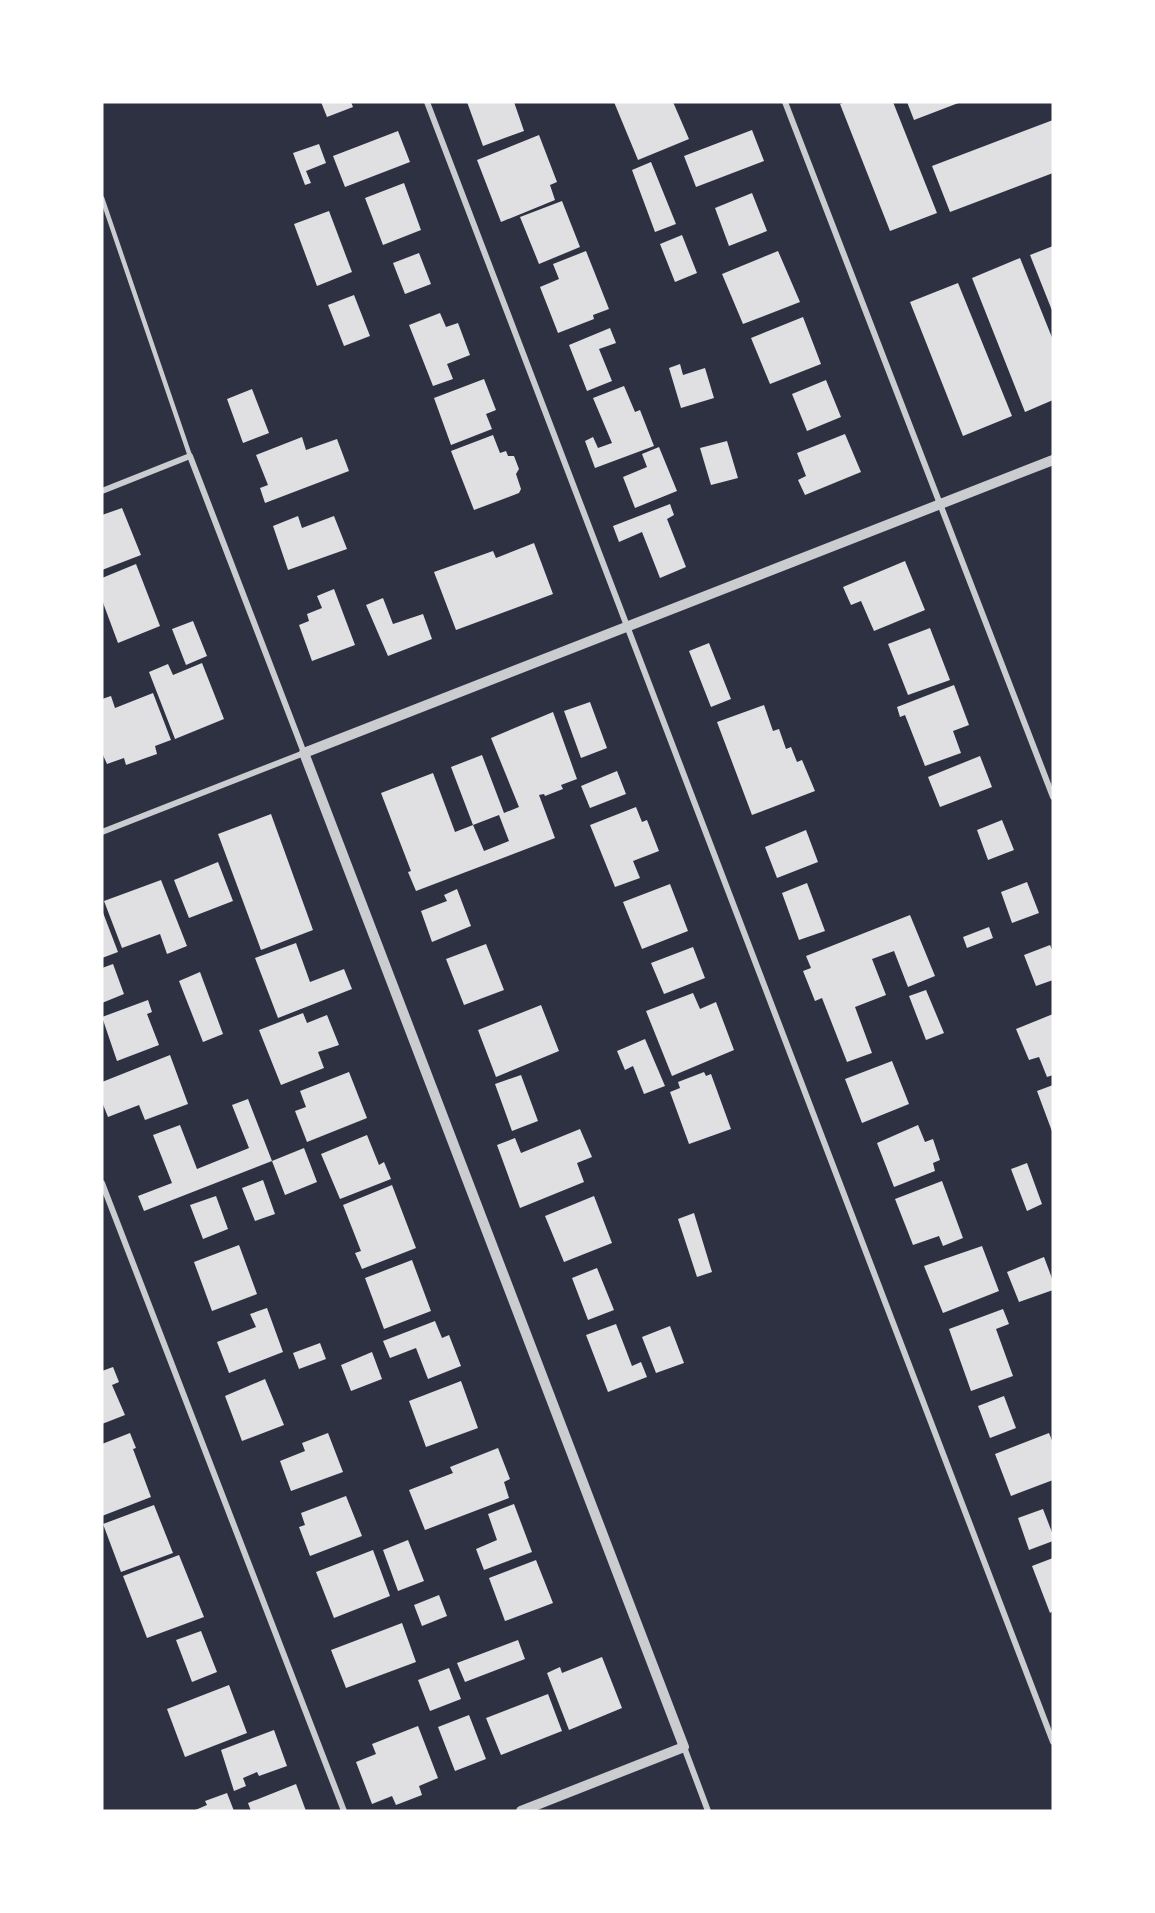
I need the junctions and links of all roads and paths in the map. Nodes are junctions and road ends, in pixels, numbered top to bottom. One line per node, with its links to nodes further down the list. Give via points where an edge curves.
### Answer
1 (427, 102): 8 (street)
2 (784, 102): 7 (street)
3 (102, 198): 4 (lane)
4 (190, 456): 6 (street); 9 (street)
5 (1053, 460): 7 (street)
6 (102, 490)
7 (939, 503): 8 (street); 10 (street)
8 (627, 626): 9 (street); 13 (street)
9 (304, 753): 11 (street); 15 (street)
10 (1053, 796)
11 (102, 832)
12 (102, 1183): 16 (street)
13 (1051, 1731): 14 (street)
14 (1053, 1742)
15 (684, 1747): 17 (street); 18 (street)
16 (344, 1811)
17 (521, 1811)
18 (708, 1811)

